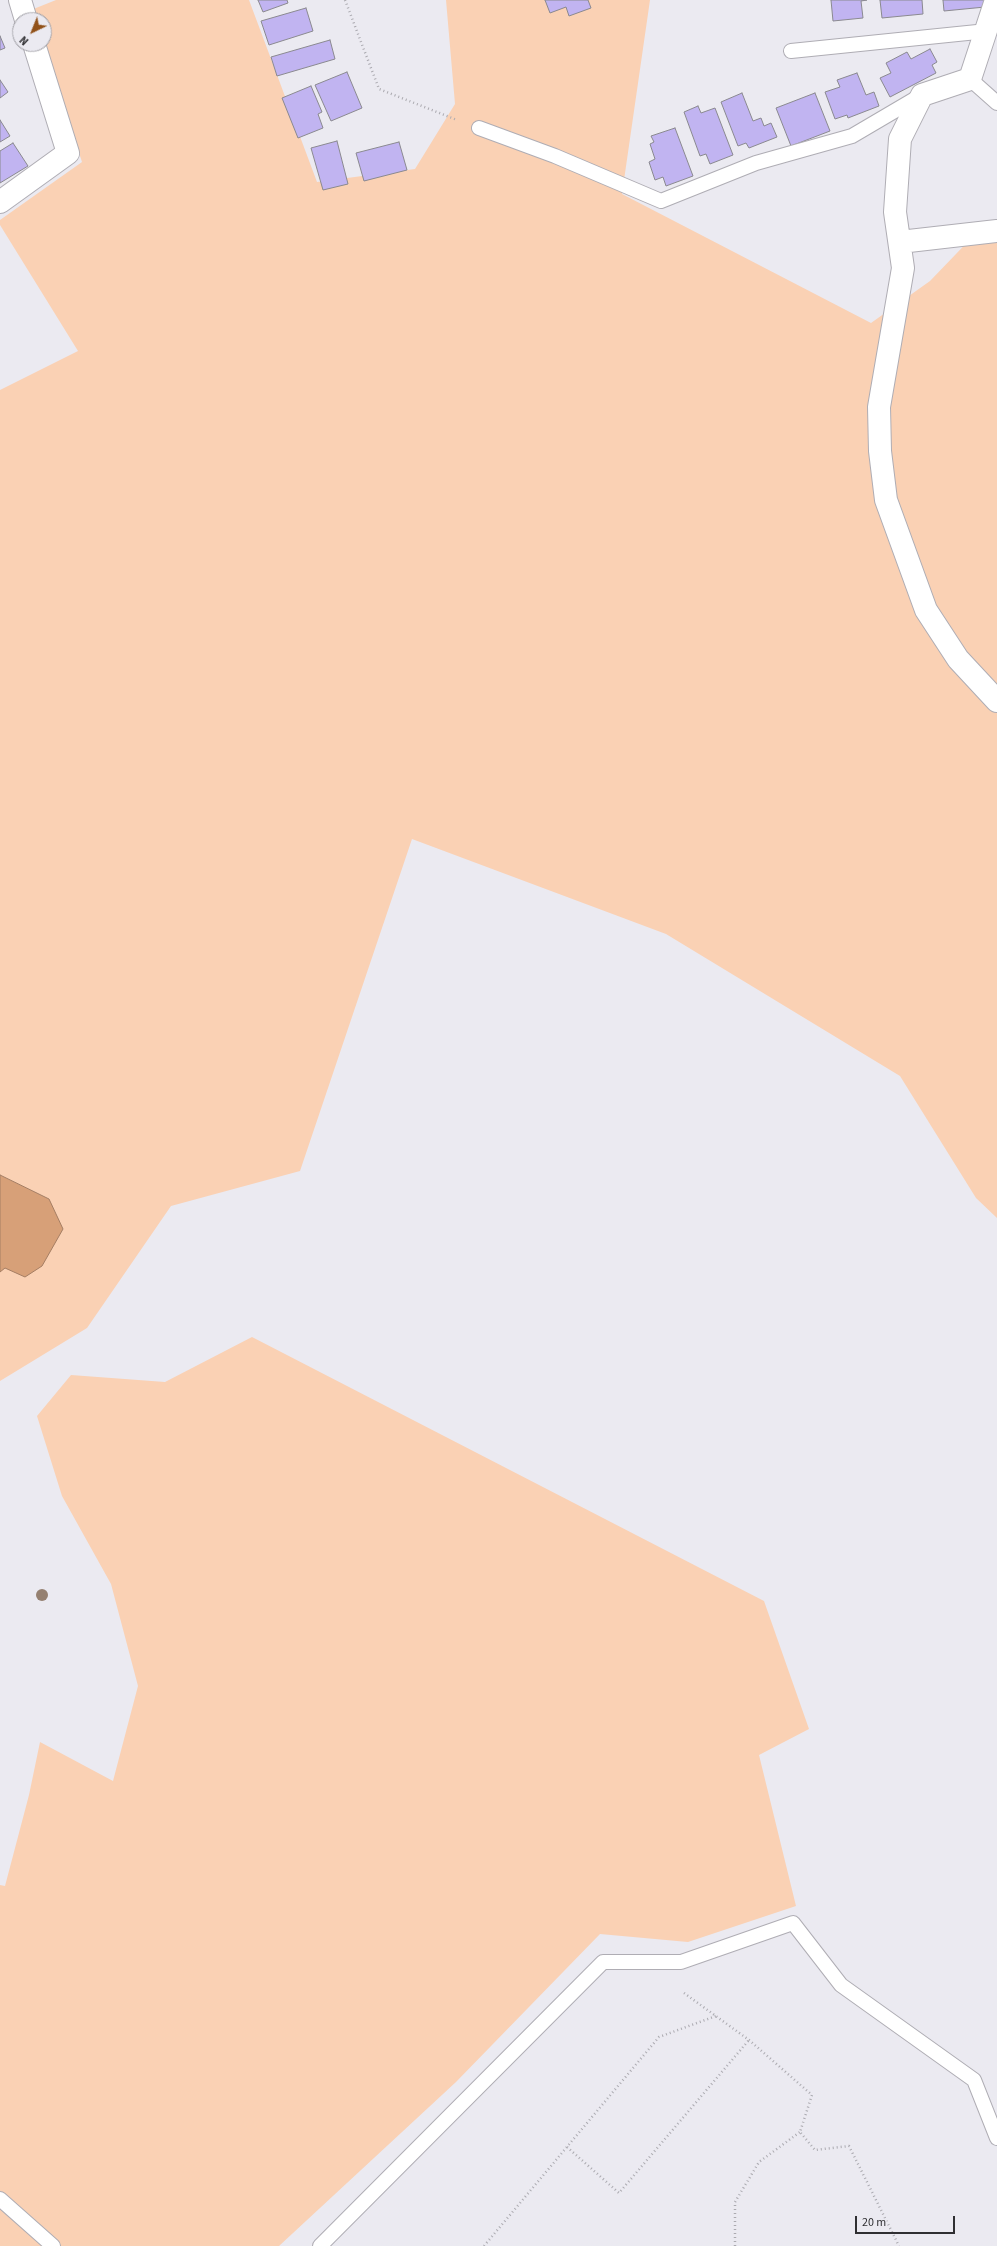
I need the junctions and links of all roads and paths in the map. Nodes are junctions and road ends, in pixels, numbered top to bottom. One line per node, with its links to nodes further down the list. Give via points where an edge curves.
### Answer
1 (20, 0): 4 (street)
2 (345, 0): 11 (path, via 379,89)
3 (996, 0): 5 (street)
4 (24, 12)
5 (987, 31): 6 (lane); 8 (street)
6 (791, 51)
7 (36, 52): 12 (street, via 68,153)
8 (970, 79): 9 (street); 10 (lane)
9 (922, 95): 11 (lane, via 852,136 756,163 661,201 555,156); 14 (street, via 900,139 895,212)
10 (997, 103)
11 (479, 128)
12 (0, 202)
13 (997, 231): 14 (street)
14 (900, 242): 15 (street, via 903,268 879,407 880,451 886,500 926,610 958,659)
15 (997, 701)
16 (684, 1993): 17 (path)
17 (716, 2016): 18 (path); 21 (path, via 658,2037)
18 (749, 2040): 19 (path, via 812,2095); 21 (path, via 619,2193)
19 (800, 2132): 26 (path, via 759,2162 735,2202); 27 (path, via 815,2150 849,2146)
20 (997, 2138): 24 (lane, via 974,2080 841,1985 793,1923 681,1962 603,1962)
21 (567, 2147): 25 (path)
22 (0, 2199): 23 (lane)
23 (53, 2246)
24 (320, 2246)
25 (484, 2246)
26 (735, 2246)
27 (899, 2246)

